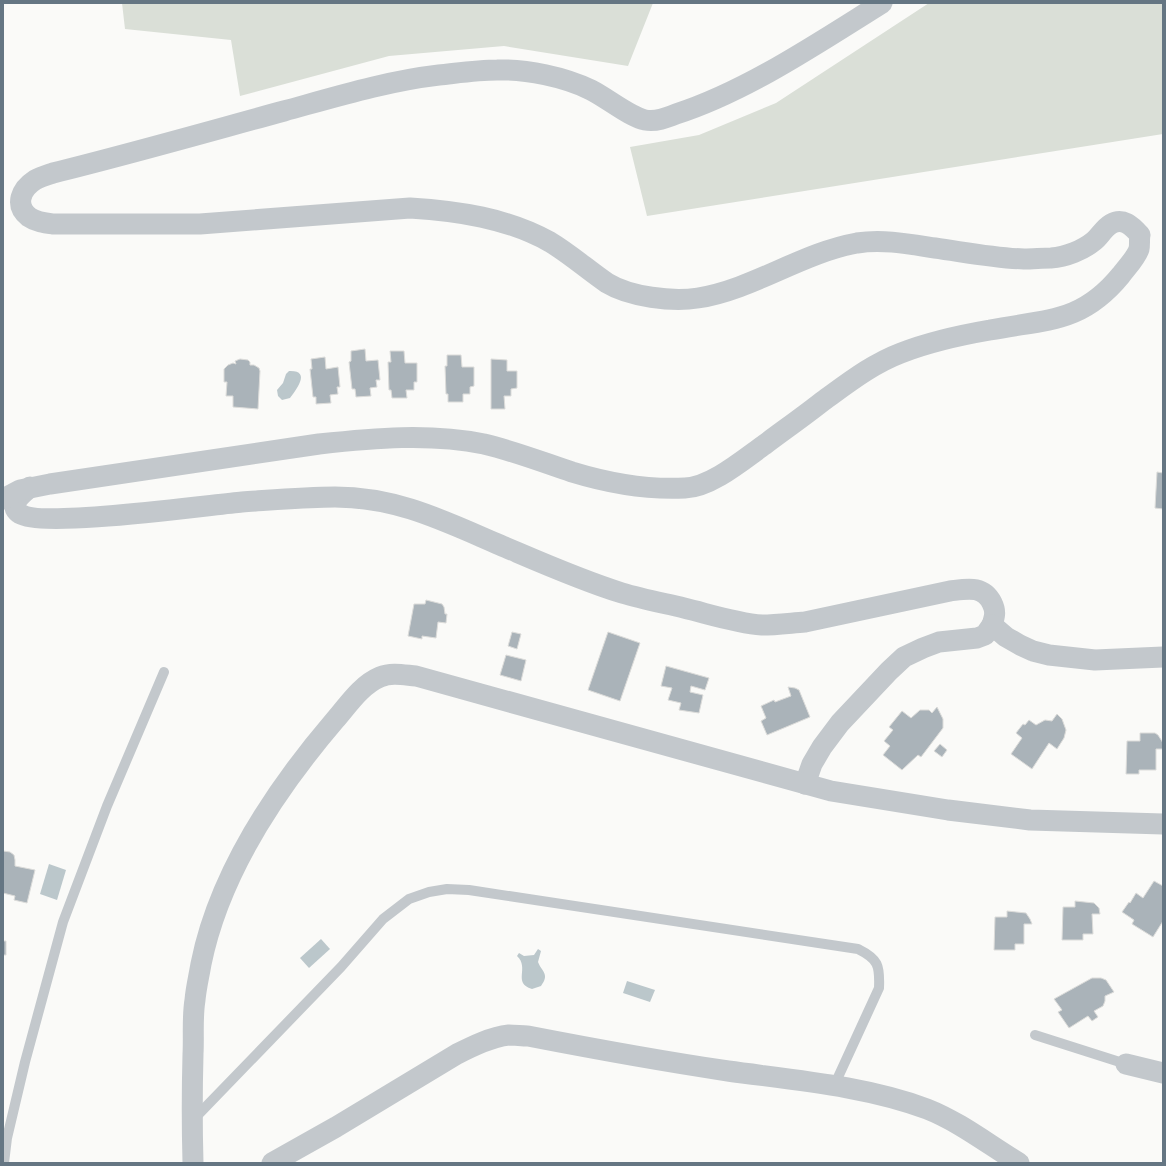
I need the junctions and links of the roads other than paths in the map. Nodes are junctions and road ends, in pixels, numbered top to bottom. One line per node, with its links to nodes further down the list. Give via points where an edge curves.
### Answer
1 (882, 3): 2 (street, via 753,80 693,109 657,120 634,116 590,89 556,77 498,69 431,76 334,97 47,175 36,179 25,189 20,199 22,208 29,217 53,224 200,224 410,208 444,210 496,220 523,230 550,242 609,284 635,294 669,300 698,298 746,286 791,265 857,243 884,241 1022,259 1056,257 1078,251 1094,241 1110,224 1122,221 1132,225 1140,235 1139,248 1111,288 1091,304 1070,315 946,340 884,361 850,381 718,477 688,488 615,483 509,451 465,441 400,437 320,444)
2 (30, 487): 3 (street); 4 (street, via 18,498 15,506 20,514 62,519 241,502 359,498 414,509 587,581 623,593 718,616 762,624 784,624 967,589 981,590 989,597 995,615)
3 (3, 499)
4 (992, 624): 5 (street, via 1020,645 1049,655 1095,660); 7 (street, via 985,635 939,642 904,658 840,722 812,764)
5 (1163, 657)
6 (164, 672): 14 (lane, via 107,806 63,922 25,1062 7,1138)
7 (805, 784): 8 (street, via 882,800 1030,820); 13 (street, via 416,676 395,674 369,683 318,741 284,785 243,854 215,914 207,939 195,1000)
8 (1163, 824)
9 (1035, 1035): 10 (lane)
10 (1126, 1064): 11 (street)
11 (1163, 1073)
12 (834, 1086): 13 (lane, via 879,988 877,964 870,955 858,949 469,890 446,889 409,899 384,918 341,967); 16 (street, via 672,1063 528,1036 510,1035 483,1042 457,1054); 17 (street, via 880,1095 928,1109)
13 (192, 1121): 15 (street)
14 (4, 1163)
15 (193, 1163)
16 (272, 1163)
17 (1019, 1163)

